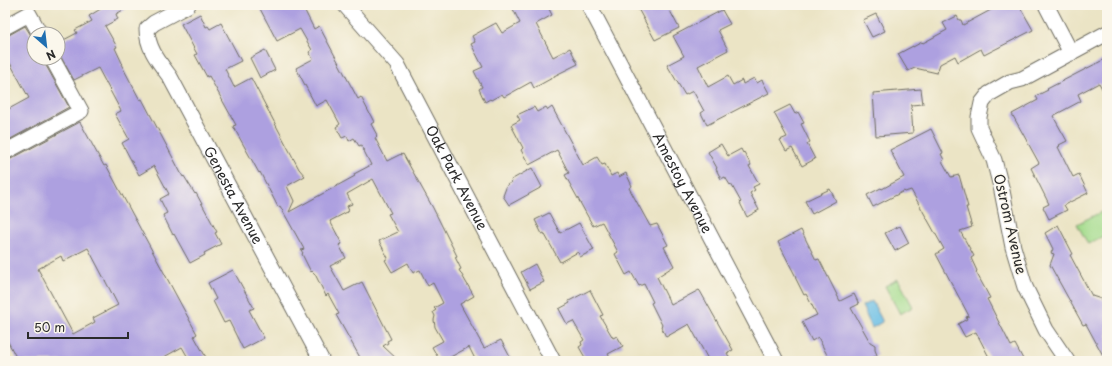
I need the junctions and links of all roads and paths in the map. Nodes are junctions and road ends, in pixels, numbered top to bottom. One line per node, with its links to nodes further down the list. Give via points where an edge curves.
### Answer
1 (188, 5): 11 (street, Genesta Avenue, via 147,29 154,54 170,77)
2 (345, 5): 12 (street, Oak Park Avenue, via 396,64)
3 (589, 5): 13 (street, Amestoy Avenue)
4 (1046, 5): 8 (street)
5 (36, 26): 6 (street, via 29,14)
6 (5, 27)
7 (1107, 33): 8 (street)
8 (1071, 53): 14 (street, Ostrom Avenue, via 989,94 982,103 978,117 979,128 994,160 1023,280 1046,330)
9 (56, 66): 10 (street, via 81,111)
10 (5, 152)
11 (322, 361)
12 (553, 361)
13 (776, 361)
14 (1067, 361)

